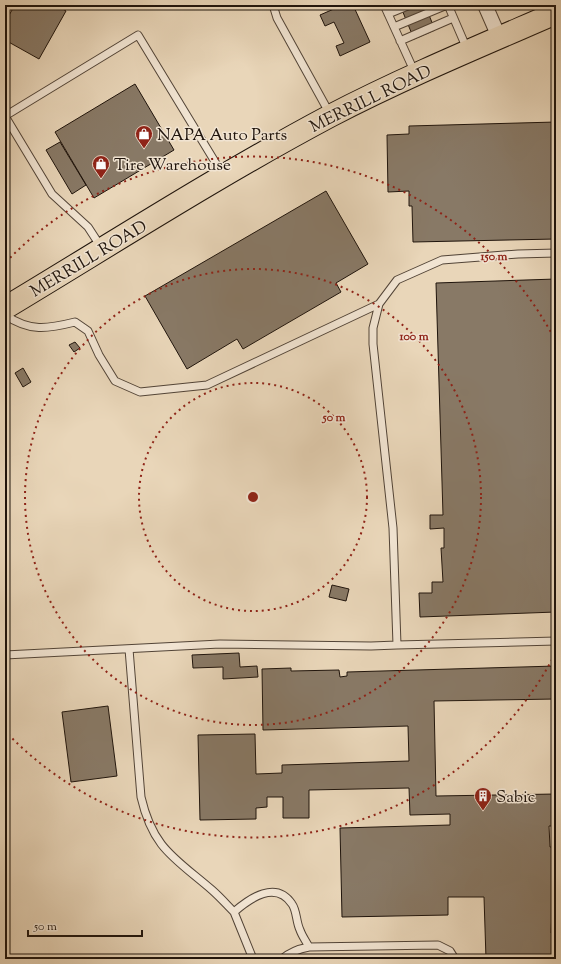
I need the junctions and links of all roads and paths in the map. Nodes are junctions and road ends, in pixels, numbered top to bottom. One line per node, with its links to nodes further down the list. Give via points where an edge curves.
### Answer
1 (273, 5): 14 (lane, via 277,18)
2 (384, 5): 6 (lane)
3 (410, 5): 6 (lane)
4 (447, 5): 8 (lane); 9 (lane)
5 (485, 5): 10 (street)
6 (388, 14): 9 (lane)
7 (556, 14): 10 (highway, MERRILL ROAD)
8 (454, 18): 11 (lane); 12 (lane)
9 (394, 27): 11 (lane)
10 (499, 38): 12 (highway, MERRILL ROAD)
11 (400, 41): 13 (lane)
12 (468, 51): 13 (highway, MERRILL ROAD)
13 (416, 75): 14 (highway, MERRILL ROAD)
14 (331, 116): 15 (highway, MERRILL ROAD)
15 (224, 177): 16 (highway, MERRILL ROAD); 16 (lane, via 138,35 5,116 52,194 88,227)
16 (102, 250): 19 (highway, MERRILL ROAD)
17 (556, 253): 18 (lane, via 442,260 397,280)
18 (379, 304): 20 (lane, via 207,385 140,392 115,381 88,331 75,322 39,328 21,324); 22 (lane, via 373,328 373,344 393,528)
19 (5, 308)
20 (5, 315)
21 (556, 641): 22 (lane)
22 (397, 645): 23 (lane, via 220,644)
23 (129, 649): 24 (lane); 25 (lane, via 141,797 145,813 151,828 167,851)
24 (5, 655)
25 (234, 912): 26 (lane, via 259,895 274,891 293,904 299,930); 27 (lane)
26 (309, 946): 28 (lane, via 299,948); 29 (lane, via 438,945 450,951)
27 (253, 959)
28 (282, 959)
29 (455, 959)

